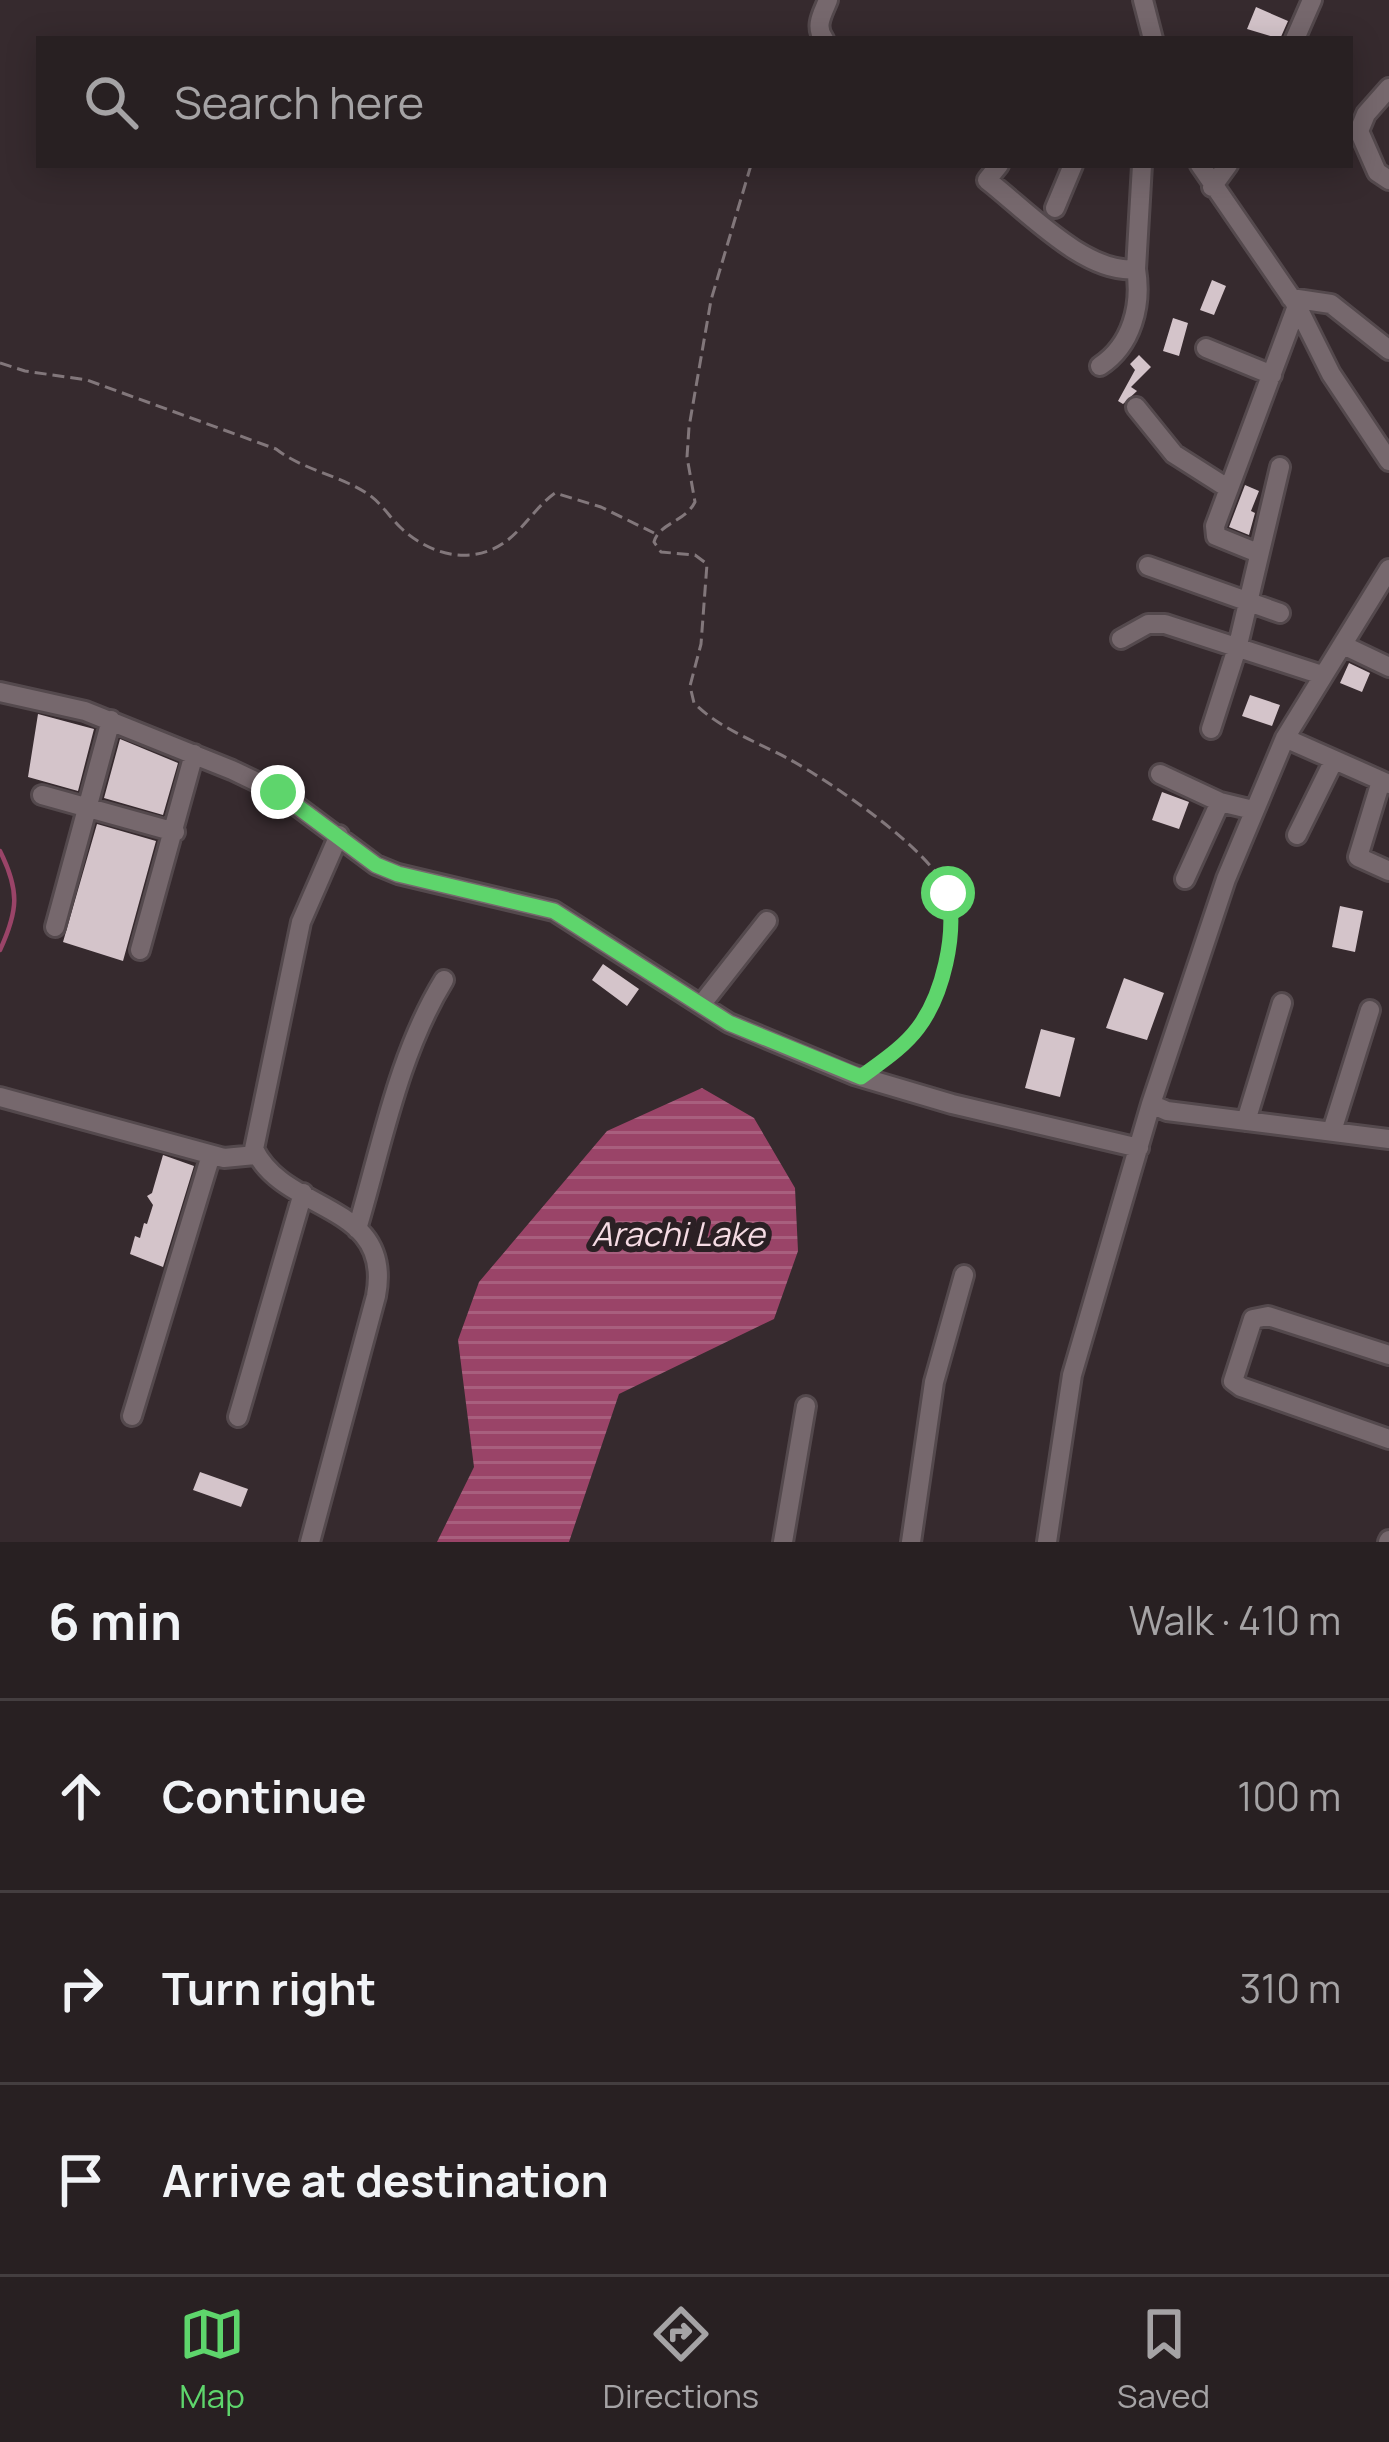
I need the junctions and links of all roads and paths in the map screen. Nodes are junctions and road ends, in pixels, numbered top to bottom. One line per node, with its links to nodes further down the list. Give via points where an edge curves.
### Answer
1 (828, 0): 5 (street, via 819,21)
2 (1162, 0): 4 (street)
3 (1312, 0): 6 (street)
4 (1148, 20)
5 (823, 36)
6 (1296, 36)
7 (1389, 88): 14 (street, via 1359,130 1377,172)
8 (751, 168): 28 (path, via 711,300 689,427 695,502 685,518)
9 (997, 168): 17 (street, via 987,180 1093,263)
10 (1072, 168): 16 (street)
11 (1142, 168): 17 (street)
12 (1202, 168): 15 (street)
13 (1226, 168): 15 (street)
14 (1389, 180)
15 (1212, 187): 18 (street)
16 (1055, 208)
17 (1136, 269): 22 (street, via 1128,337)
18 (1294, 302): 20 (street, via 1331,304); 23 (street); 25 (street)
19 (1206, 349): 23 (street)
20 (1389, 350)
21 (0, 363): 28 (path, via 87,380 276,449 363,490 428,548 452,555 489,552 555,493)
22 (1100, 366)
23 (1272, 375): 27 (street)
24 (1136, 407): 27 (street, via 1174,454)
25 (1389, 461)
26 (1280, 467): 29 (street)
27 (1228, 489): 29 (street, via 1216,536)
28 (656, 534): 63 (path, via 656,548 702,558 709,572 690,686 694,704 875,817 930,865 948,893 952,913 933,1000 903,1046)
29 (1258, 553): 32 (street)
30 (1148, 566): 32 (street)
31 (1386, 581): 36 (street)
32 (1247, 602): 33 (street); 35 (street)
33 (1280, 614)
34 (1121, 639): 35 (street, via 1156,622)
35 (1238, 645): 38 (street); 41 (street)
36 (1343, 645): 37 (street); 38 (street)
37 (1389, 667)
38 (1322, 675): 42 (street)
39 (0, 692): 40 (street)
40 (111, 720): 43 (street); 49 (street)
41 (1211, 729)
42 (1285, 738): 44 (street); 50 (street)
43 (194, 754): 51 (street); 52 (street, via 278,792)
44 (1334, 760): 46 (street); 53 (street)
45 (1160, 774): 48 (street)
46 (1385, 783): 54 (street, via 1358,857)
47 (42, 794): 49 (street)
48 (1220, 802): 50 (street); 55 (street)
49 (88, 808): 51 (street); 57 (street)
50 (1253, 810): 65 (street)
51 (175, 832): 58 (street)
52 (339, 835): 61 (street, via 398,874 554,911); 71 (street, via 301,922)
53 (1297, 836)
54 (1389, 871)
55 (1185, 879)
56 (767, 921): 61 (street)
57 (55, 927)
58 (140, 950)
59 (444, 980): 73 (street, via 410,1046)
60 (1282, 1004): 66 (street)
61 (701, 1005): 63 (street)
62 (1370, 1010): 67 (street)
63 (861, 1077): 69 (street)
64 (0, 1097): 70 (street)
65 (1151, 1104): 66 (street); 69 (street)
66 (1246, 1121): 67 (street)
67 (1332, 1131): 68 (street)
68 (1389, 1139)
69 (1138, 1148): 83 (street, via 1072,1375)
70 (212, 1155): 71 (street); 77 (street)
71 (256, 1155): 72 (street)
72 (302, 1193): 73 (street); 78 (street)
73 (357, 1228): 80 (street, via 380,1274)
74 (964, 1275): 82 (street, via 928,1408)
75 (1389, 1355): 79 (street, via 1268,1316 1253,1319 1233,1381)
76 (806, 1406): 81 (street)
77 (132, 1416)
78 (238, 1417)
79 (1389, 1439)
80 (310, 1542)
81 (783, 1542)
82 (911, 1542)
83 (1047, 1542)

